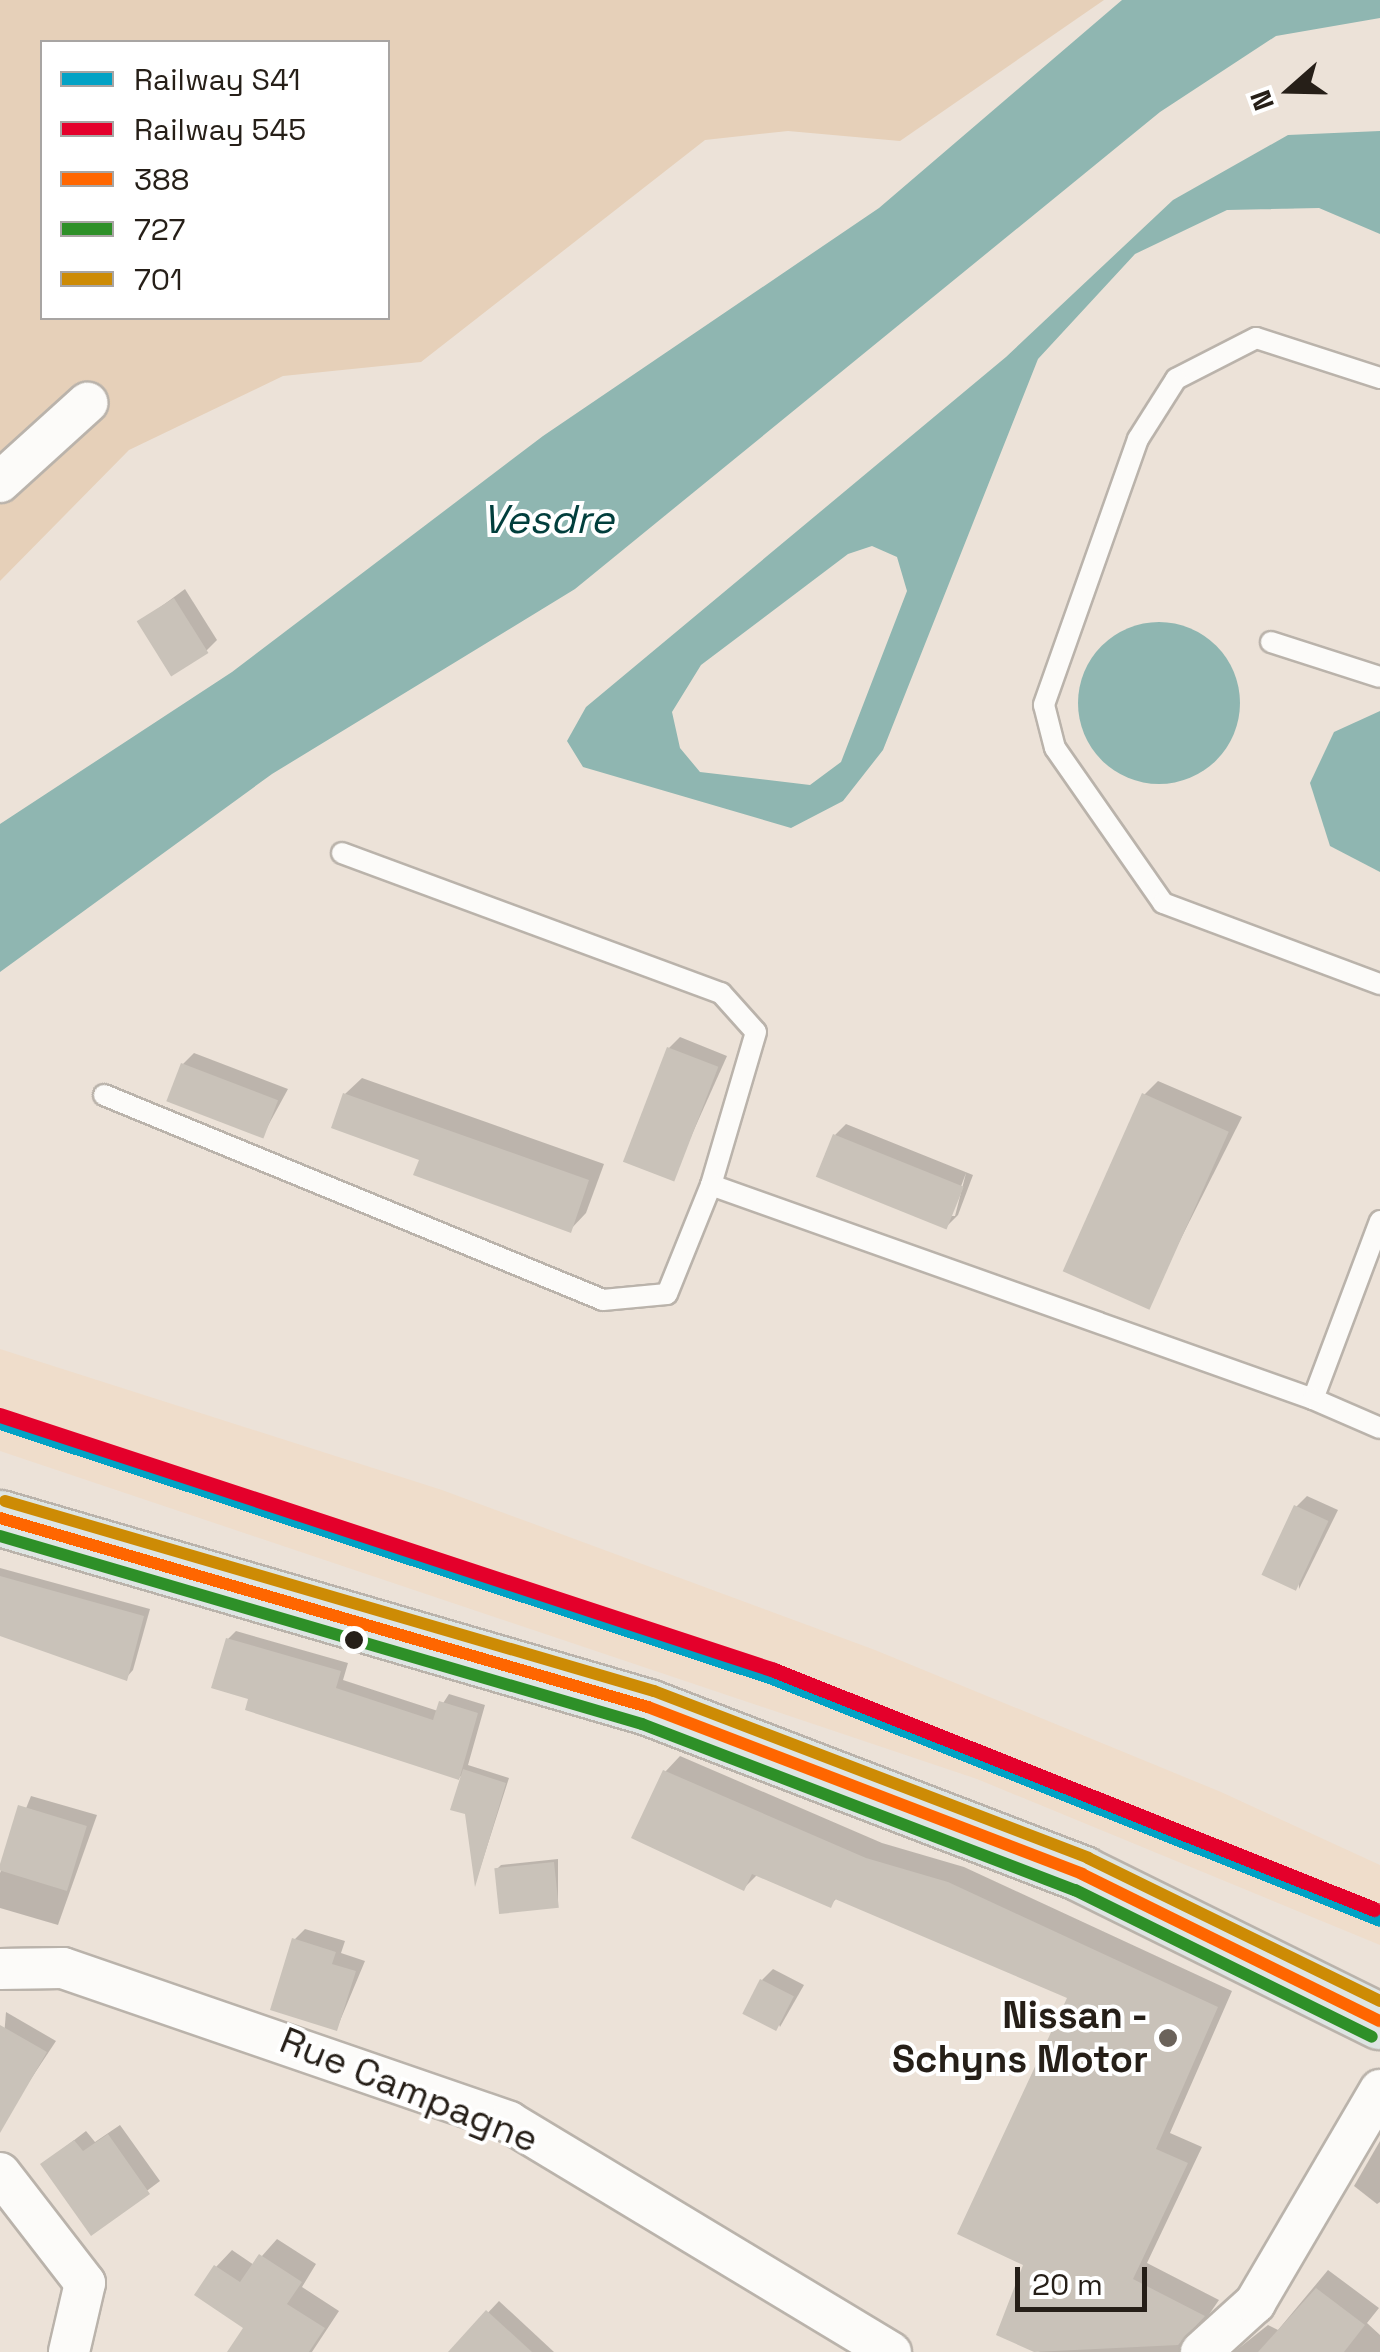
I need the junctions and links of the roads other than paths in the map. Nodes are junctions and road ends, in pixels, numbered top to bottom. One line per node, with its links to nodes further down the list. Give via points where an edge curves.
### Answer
1 (1380, 378): 7 (lane, via 1256,338 1176,378 1138,439 1044,705 1055,748 1164,903)
2 (87, 403): 3 (street)
3 (0, 482)
4 (1271, 642): 5 (lane)
5 (1380, 677)
6 (342, 852): 9 (lane, via 721,993 756,1032)
7 (1380, 984)
8 (104, 1095): 9 (lane, via 603,1300 667,1294)
9 (711, 1185): 11 (lane)
10 (1380, 1221): 11 (lane)
11 (1312, 1399): 12 (lane)
12 (1380, 1428)
13 (0, 1518): 15 (main road, via 648,1708 1082,1874)
14 (0, 1969): 19 (street, Rue Campagne, via 63,1968 509,2122)
15 (1380, 2021)
16 (1380, 2090): 20 (street, via 1255,2303)
17 (0, 2173): 18 (street, via 84,2282)
18 (70, 2352)
19 (891, 2352)
20 (1202, 2352)

